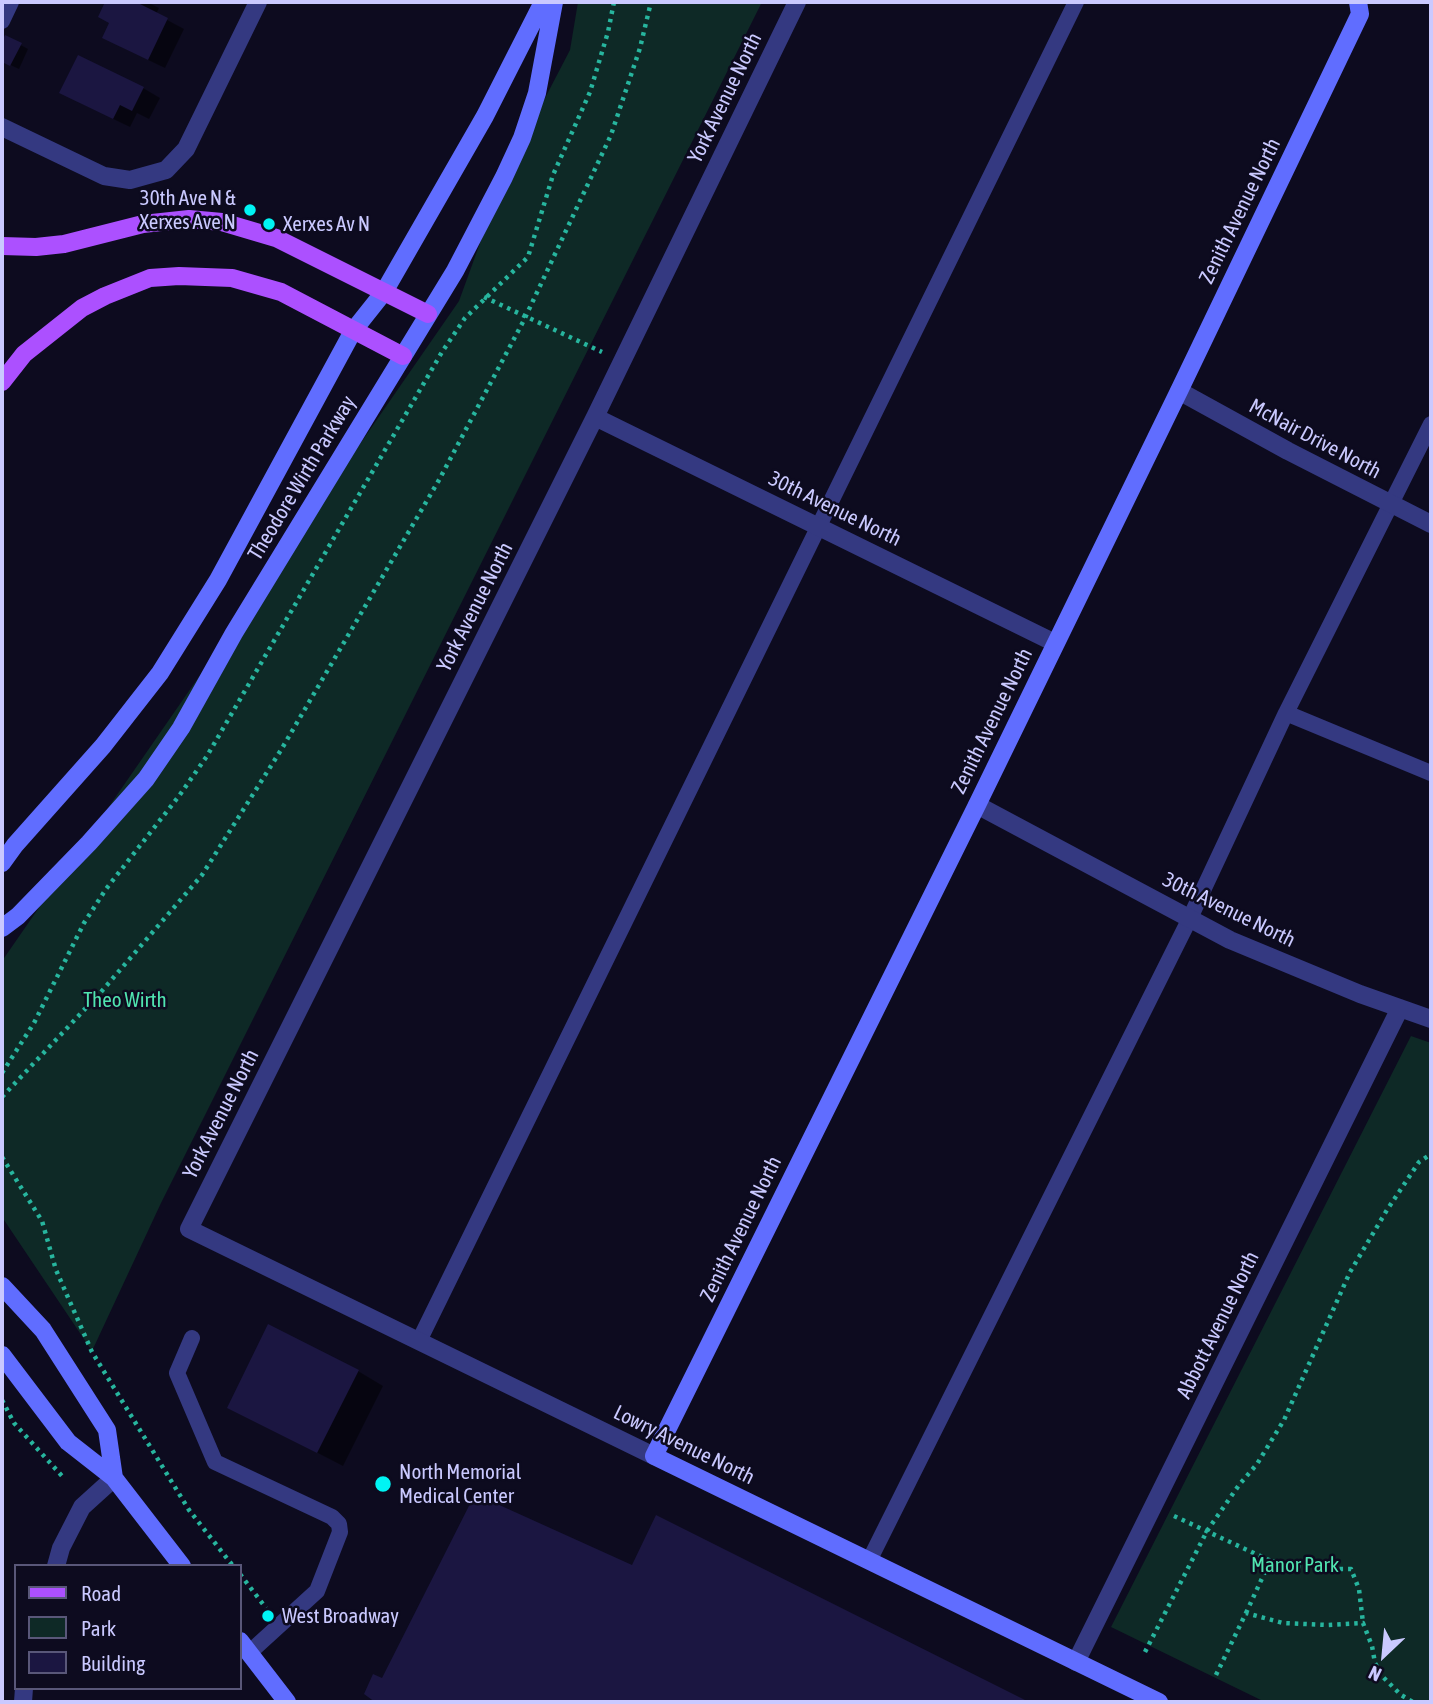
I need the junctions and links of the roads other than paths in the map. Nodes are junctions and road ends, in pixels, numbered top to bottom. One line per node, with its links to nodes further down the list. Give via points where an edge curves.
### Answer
1 (11, 2): 8 (lane)
2 (258, 2): 9 (street, via 186,149 166,170 130,180 104,176)
3 (543, 2): 11 (street, Theodore Wirth Parkway, via 485,116)
4 (554, 2): 12 (street, Theodore Wirth Parkway, via 537,93 522,138 462,259)
5 (797, 2): 17 (street, York Avenue North)
6 (1076, 2): 21 (lane)
7 (1358, 2): 16 (street, Zenith Avenue North, via 1360,14)
8 (2, 21)
9 (2, 128)
10 (2, 246): 11 (main road, via 64,244 143,224 189,219 222,222 276,237)
11 (384, 292): 12 (main road); 13 (street, Theodore Wirth Parkway)
12 (428, 314): 14 (street, Theodore Wirth Parkway)
13 (353, 331): 14 (main road); 15 (main road, via 281,292 232,278 150,278 82,309 24,354); 26 (street, Theodore Wirth Parkway, via 218,580 160,673 103,746)
14 (403, 356): 29 (street, Theodore Wirth Parkway, via 146,779 81,852)
15 (2, 382)
16 (1178, 391): 19 (street, McNair Drive North); 22 (street, Zenith Avenue North)
17 (595, 417): 21 (street, 30th Avenue North); 32 (street, York Avenue North)
18 (1431, 424): 19 (lane)
19 (1391, 505): 20 (street, McNair Drive North); 23 (lane)
20 (1431, 524)
21 (820, 527): 22 (street, 30th Avenue North); 35 (lane)
22 (1055, 643): 25 (street, Zenith Avenue North)
23 (1286, 713): 24 (lane); 28 (lane)
24 (1431, 774)
25 (977, 805): 28 (street, 30th Avenue North); 37 (street, Zenith Avenue North)
26 (8, 849): 27 (street, Theodore Wirth Parkway)
27 (2, 863)
28 (1190, 918): 30 (street, 30th Avenue North, via 1230,940); 39 (lane)
29 (2, 928)
30 (1400, 1009): 31 (street, 30th Avenue North); 43 (street, Abbott Avenue North)
31 (1431, 1019)
32 (189, 1229): 35 (street, Lowry Avenue North)
33 (2, 1286): 38 (street, via 43,1330 107,1430)
34 (192, 1338): 42 (lane, via 177,1373 215,1462 339,1524 317,1591 280,1625)
35 (419, 1341): 37 (street, Lowry Avenue North)
36 (2, 1355): 38 (street, via 68,1442)
37 (654, 1456): 39 (street, Lowry Avenue North)
38 (114, 1478): 40 (street, via 86,1500); 41 (street)
39 (869, 1560): 43 (street, Lowry Avenue North)
40 (56, 1564)
41 (180, 1564)
42 (244, 1647): 44 (street)
43 (1076, 1662): 45 (street, Lowry Avenue North)
44 (287, 1702)
45 (1159, 1702)

